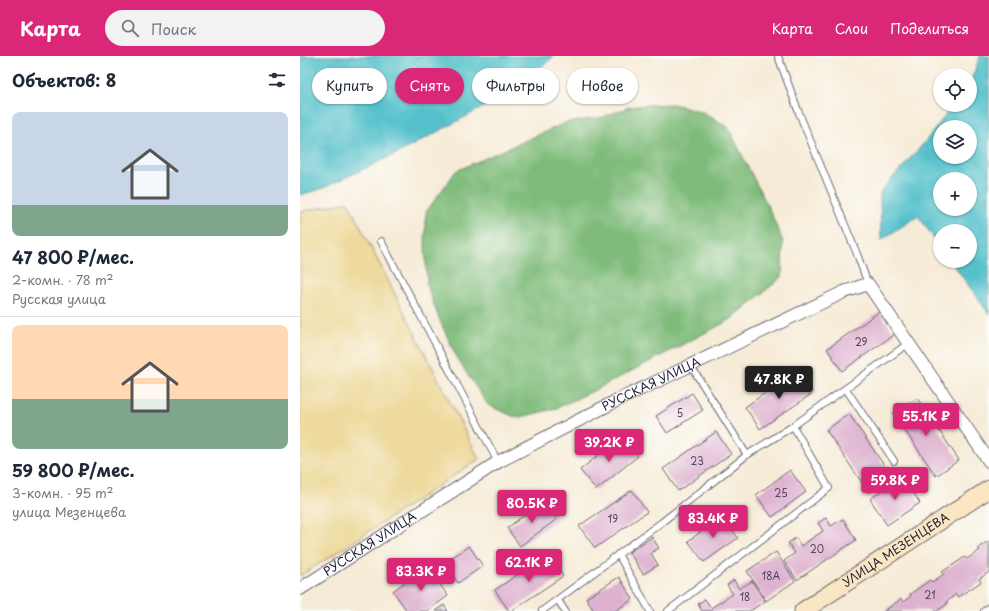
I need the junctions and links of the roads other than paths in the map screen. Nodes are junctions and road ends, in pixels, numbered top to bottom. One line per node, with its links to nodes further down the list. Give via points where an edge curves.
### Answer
1 (778, 56): 3 (lane)
2 (381, 241): 11 (lane)
3 (868, 284): 4 (street); 5 (street, РУССКАЯ УЛИЦА, via 844,292)
4 (909, 343): 6 (lane); 10 (street)
5 (690, 366): 8 (lane); 11 (street, РУССКАЯ УЛИЦА)
6 (846, 389): 7 (lane); 9 (lane)
7 (793, 426): 8 (lane); 20 (lane, via 829,488)
8 (747, 455): 13 (lane)
9 (894, 461)
10 (989, 461)
11 (498, 462): 14 (street, РУССКАЯ УЛИЦА)
12 (989, 489): 21 (main road, УЛИЦА МЕЗЕНЦЕВА)
13 (618, 554): 15 (lane); 19 (lane)
14 (300, 589)
15 (558, 600): 17 (lane); 18 (lane)
16 (989, 608): 22 (lane)
17 (542, 611)
18 (565, 611)
19 (650, 611)
20 (668, 611)
21 (803, 611)
22 (984, 611)

